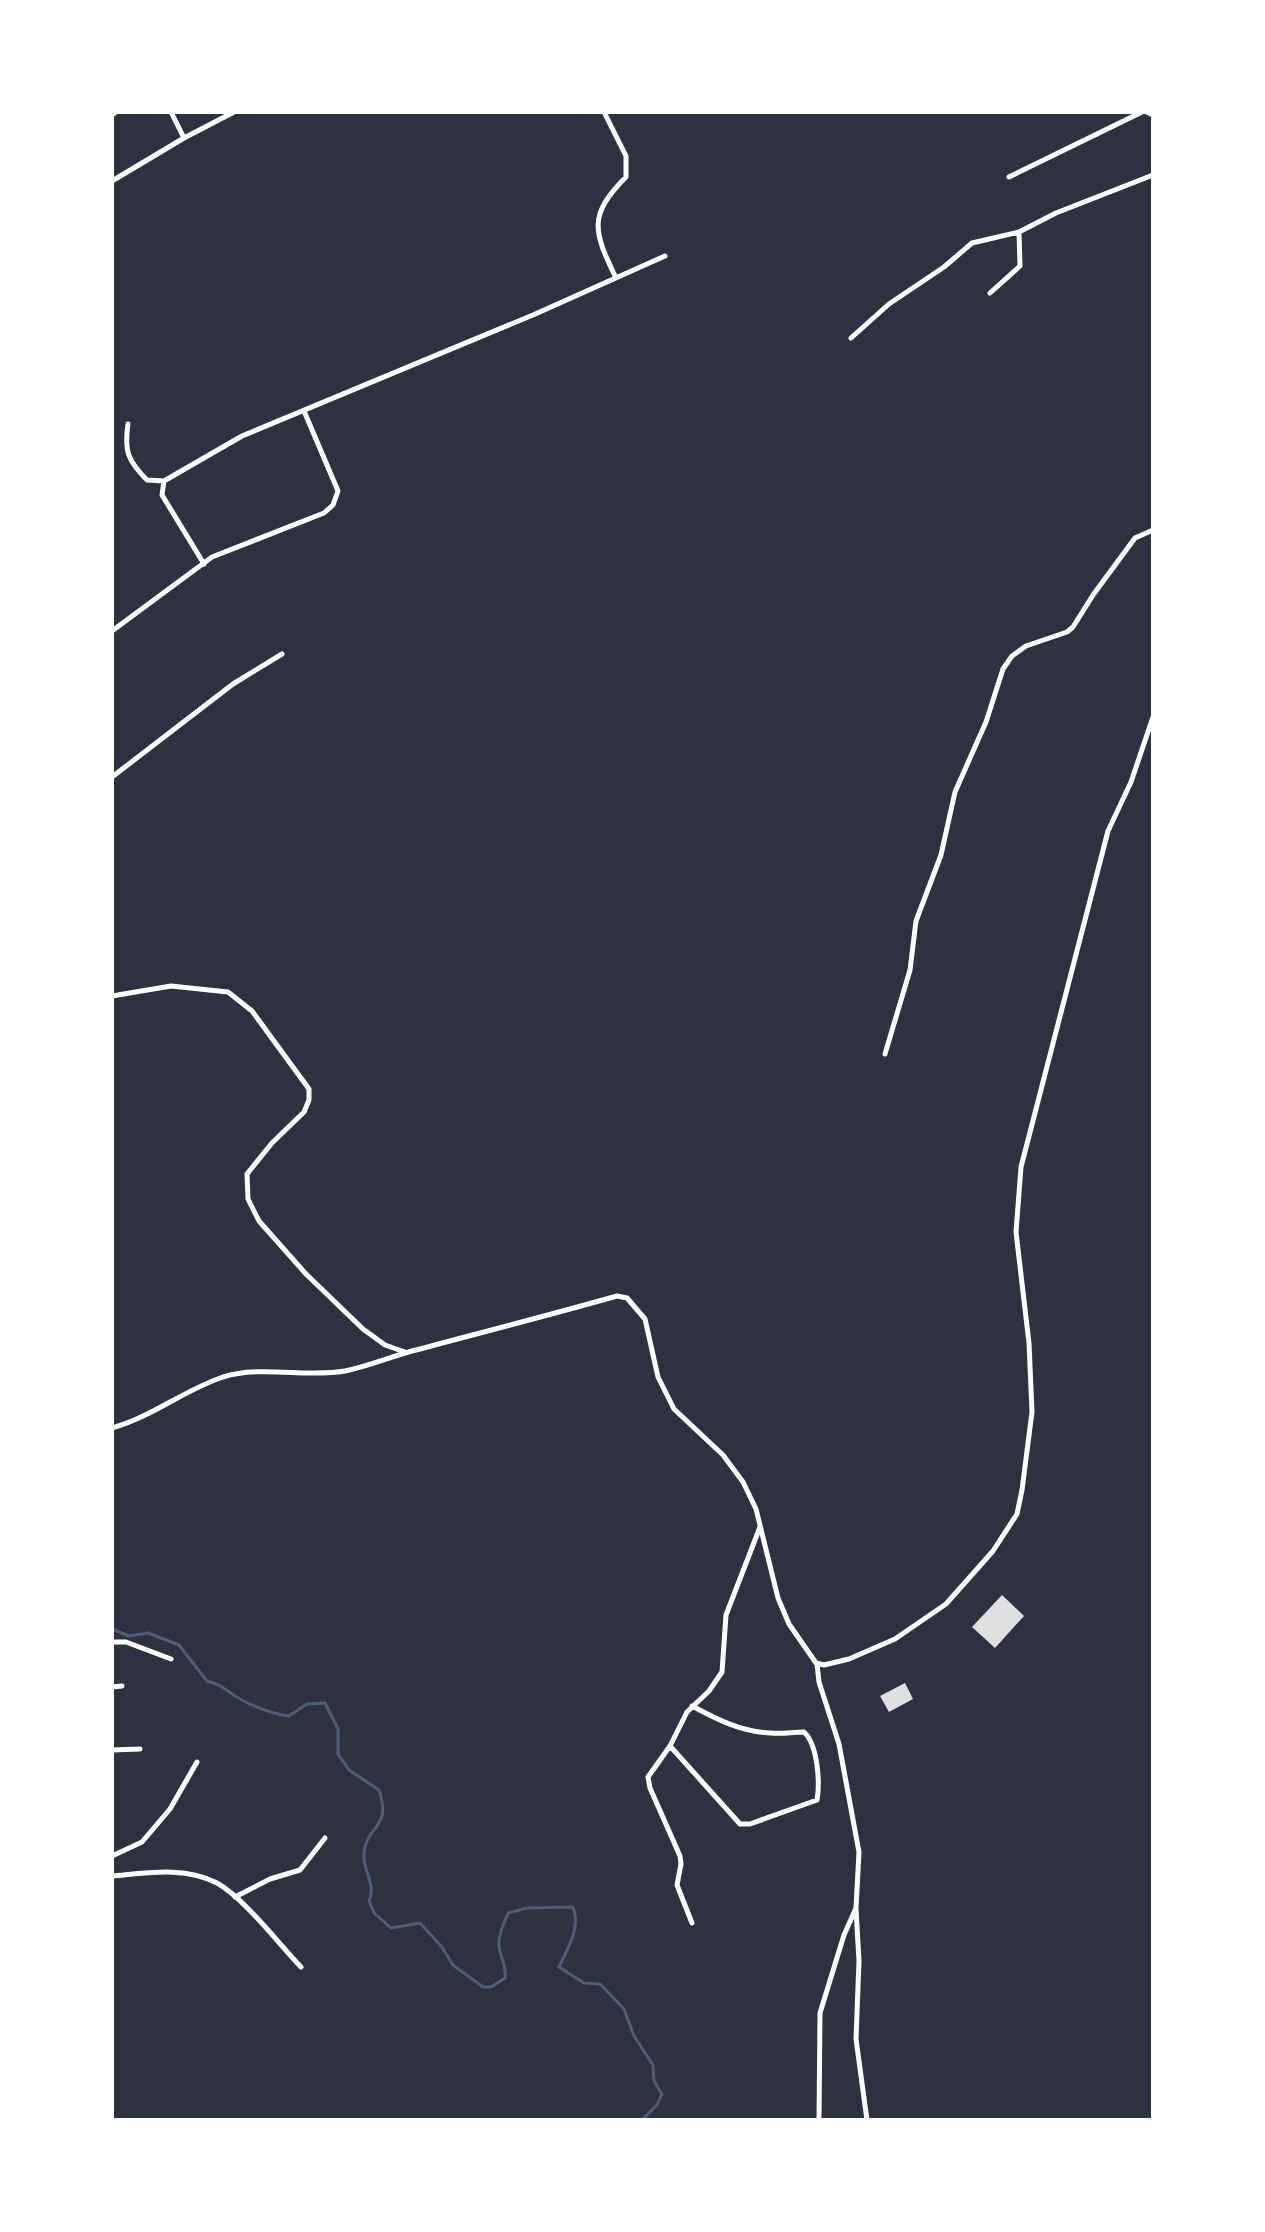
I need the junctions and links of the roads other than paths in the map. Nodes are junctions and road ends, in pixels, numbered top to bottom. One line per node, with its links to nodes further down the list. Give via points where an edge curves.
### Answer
1 (171, 112): 6 (street)
2 (234, 112): 6 (street)
3 (604, 112): 12 (street, via 626,156 626,177 597,217 600,244)
4 (1145, 112): 5 (street); 8 (street)
5 (1153, 115)
6 (184, 138): 9 (street)
7 (1153, 175): 10 (street)
8 (1009, 177)
9 (112, 181)
10 (1019, 232): 13 (street, via 1020,266); 14 (street, via 972,243)
11 (665, 256): 12 (street)
12 (616, 278): 15 (street)
13 (990, 293)
14 (851, 338)
15 (304, 410): 17 (street, via 242,436); 19 (street, via 338,491 333,505)
16 (128, 424): 17 (street, via 125,441 132,464 147,480)
17 (164, 481): 19 (street, via 162,495)
18 (1153, 530): 25 (street, via 1135,538 1073,627 1026,646 1003,669 955,792 941,855 916,921 910,970)
19 (204, 564): 20 (street)
20 (112, 631)
21 (282, 654): 23 (street, via 233,684)
22 (1153, 717): 31 (street, via 1108,831 1021,1167 1016,1232 1032,1412 1017,1514 993,1551 946,1604 895,1639 849,1659)
23 (112, 777)
24 (112, 996): 26 (street, via 171,986 228,992 252,1011 309,1089 309,1100 247,1174 248,1199 259,1221 306,1274 363,1329)
25 (885, 1054)
26 (406, 1353): 27 (street, via 340,1372 225,1376); 28 (street, via 617,1296 627,1298 645,1319 669,1401 743,1482)
27 (112, 1428)
28 (760, 1527): 31 (street, via 778,1598); 34 (street, via 726,1615 722,1672)
29 (112, 1642): 30 (street)
30 (171, 1659)
31 (817, 1664): 43 (street, via 858,1838)
32 (122, 1686): 33 (street)
33 (112, 1687)
34 (692, 1706): 35 (street); 35 (street, via 746,1730 804,1732 812,1744 817,1800 740,1824)
35 (670, 1746): 44 (street, via 648,1773 648,1782 680,1856 677,1885)
36 (140, 1749): 37 (street)
37 (112, 1750)
38 (197, 1762): 40 (street, via 170,1809 142,1842)
39 (325, 1838): 42 (street, via 300,1870)
40 (112, 1856)
41 (112, 1876): 42 (street, via 178,1872 216,1883)
42 (235, 1897): 45 (street)
43 (856, 1908): 46 (street, via 820,2013); 47 (street, via 856,2039)
44 (692, 1923)
45 (301, 1967)
46 (819, 2120)
47 (867, 2120)

